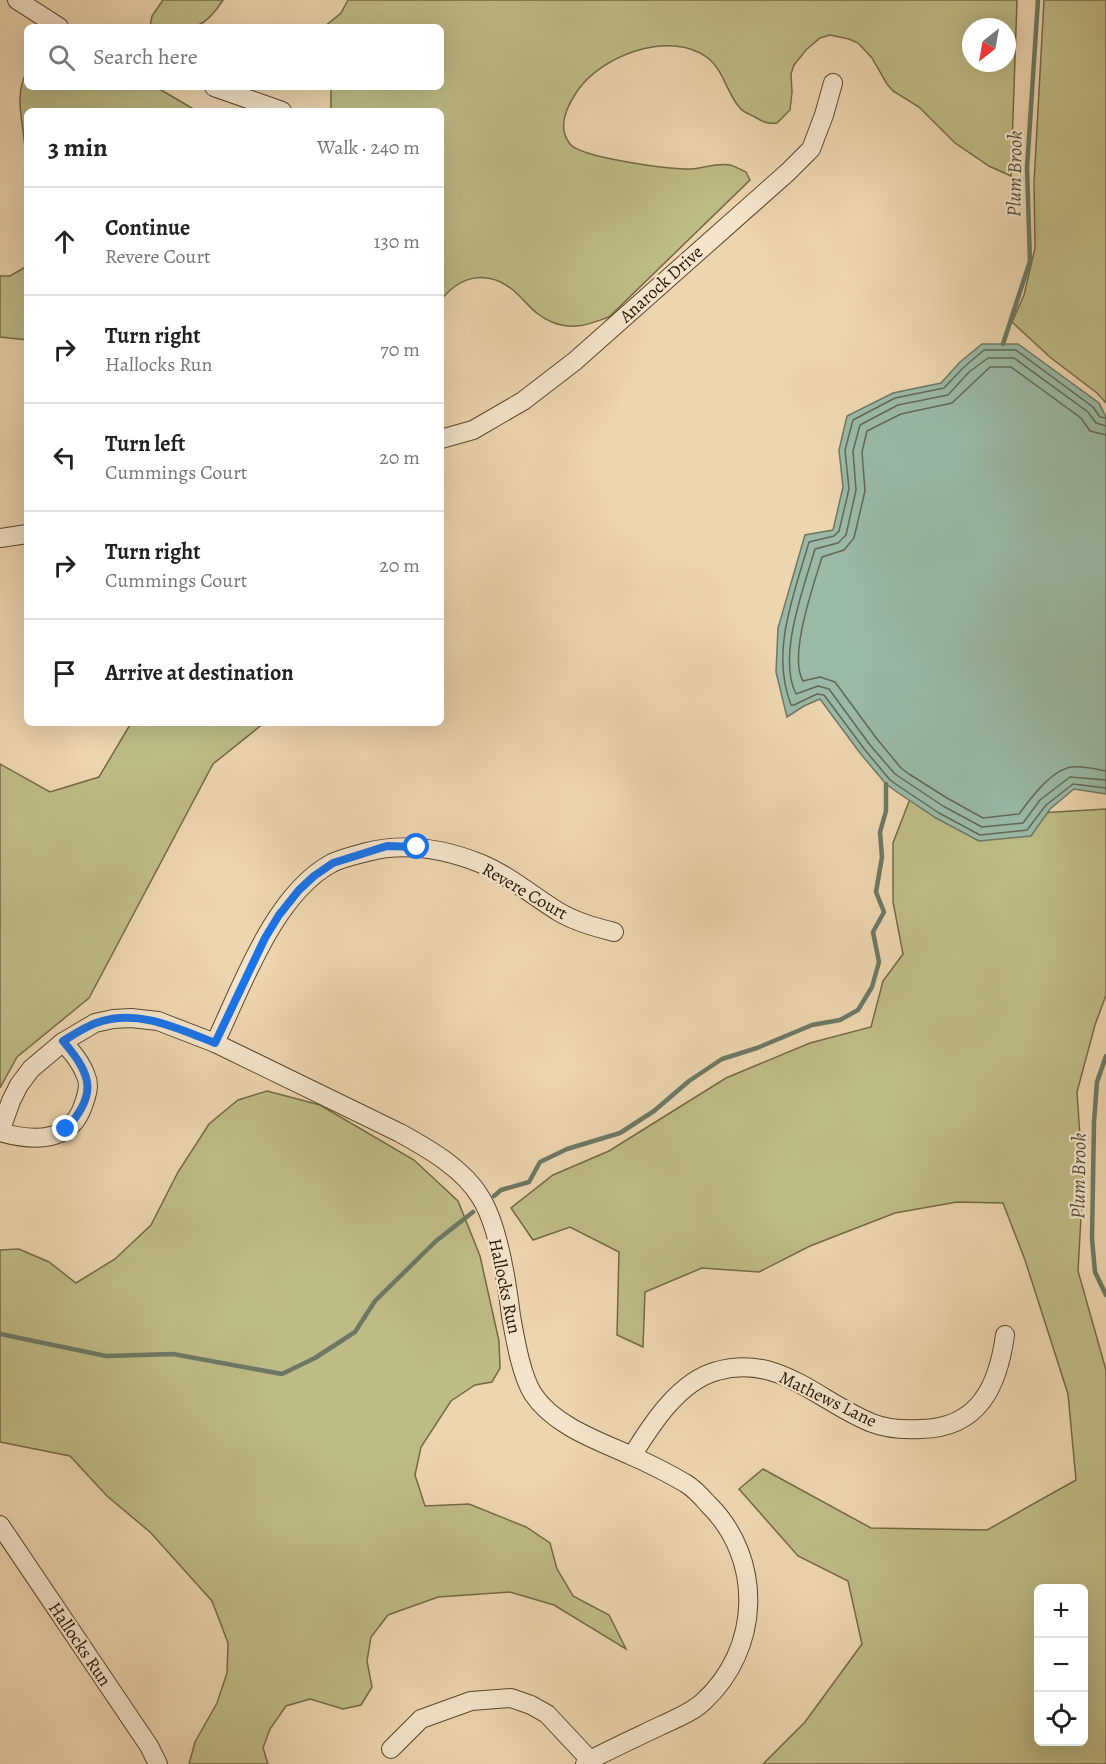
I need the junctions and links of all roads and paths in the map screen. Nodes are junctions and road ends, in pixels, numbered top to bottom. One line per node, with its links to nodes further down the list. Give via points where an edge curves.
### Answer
1 (17, 0): 2 (street)
2 (54, 24)
3 (833, 83): 6 (street, Anarock Drive, via 811,149 788,172 575,362 523,401 473,430)
4 (222, 90): 5 (street)
5 (274, 108)
6 (444, 437)
7 (24, 534): 8 (street)
8 (0, 538)
9 (614, 932): 11 (street, Revere Court, via 575,920 502,874 450,853 387,846 333,863 299,890 265,938)
10 (63, 1041): 11 (street, Hallocks Run, via 95,1023 131,1018 158,1021); 12 (street, Hallocks Run, via 19,1085); 12 (street, via 87,1076 80,1114 66,1129 52,1136 18,1137)
11 (215, 1043): 14 (street, Hallocks Run, via 400,1133 427,1148 471,1184 489,1216 506,1278 514,1331 533,1394 558,1418 586,1436)
12 (0, 1132)
13 (1005, 1335): 14 (street, Mathews Lane, via 999,1369 982,1401 970,1414 936,1429 907,1430 871,1423 801,1383 763,1368 730,1368 705,1376 664,1408)
14 (632, 1456): 17 (street, Hallocks Run, via 691,1487 729,1528 745,1565 748,1615 742,1645 729,1671 703,1702 691,1712)
15 (0, 1525): 18 (street, Hallocks Run)
16 (391, 1749): 17 (street, via 421,1719 471,1701 511,1698 547,1714)
17 (588, 1762)
18 (158, 1764)

